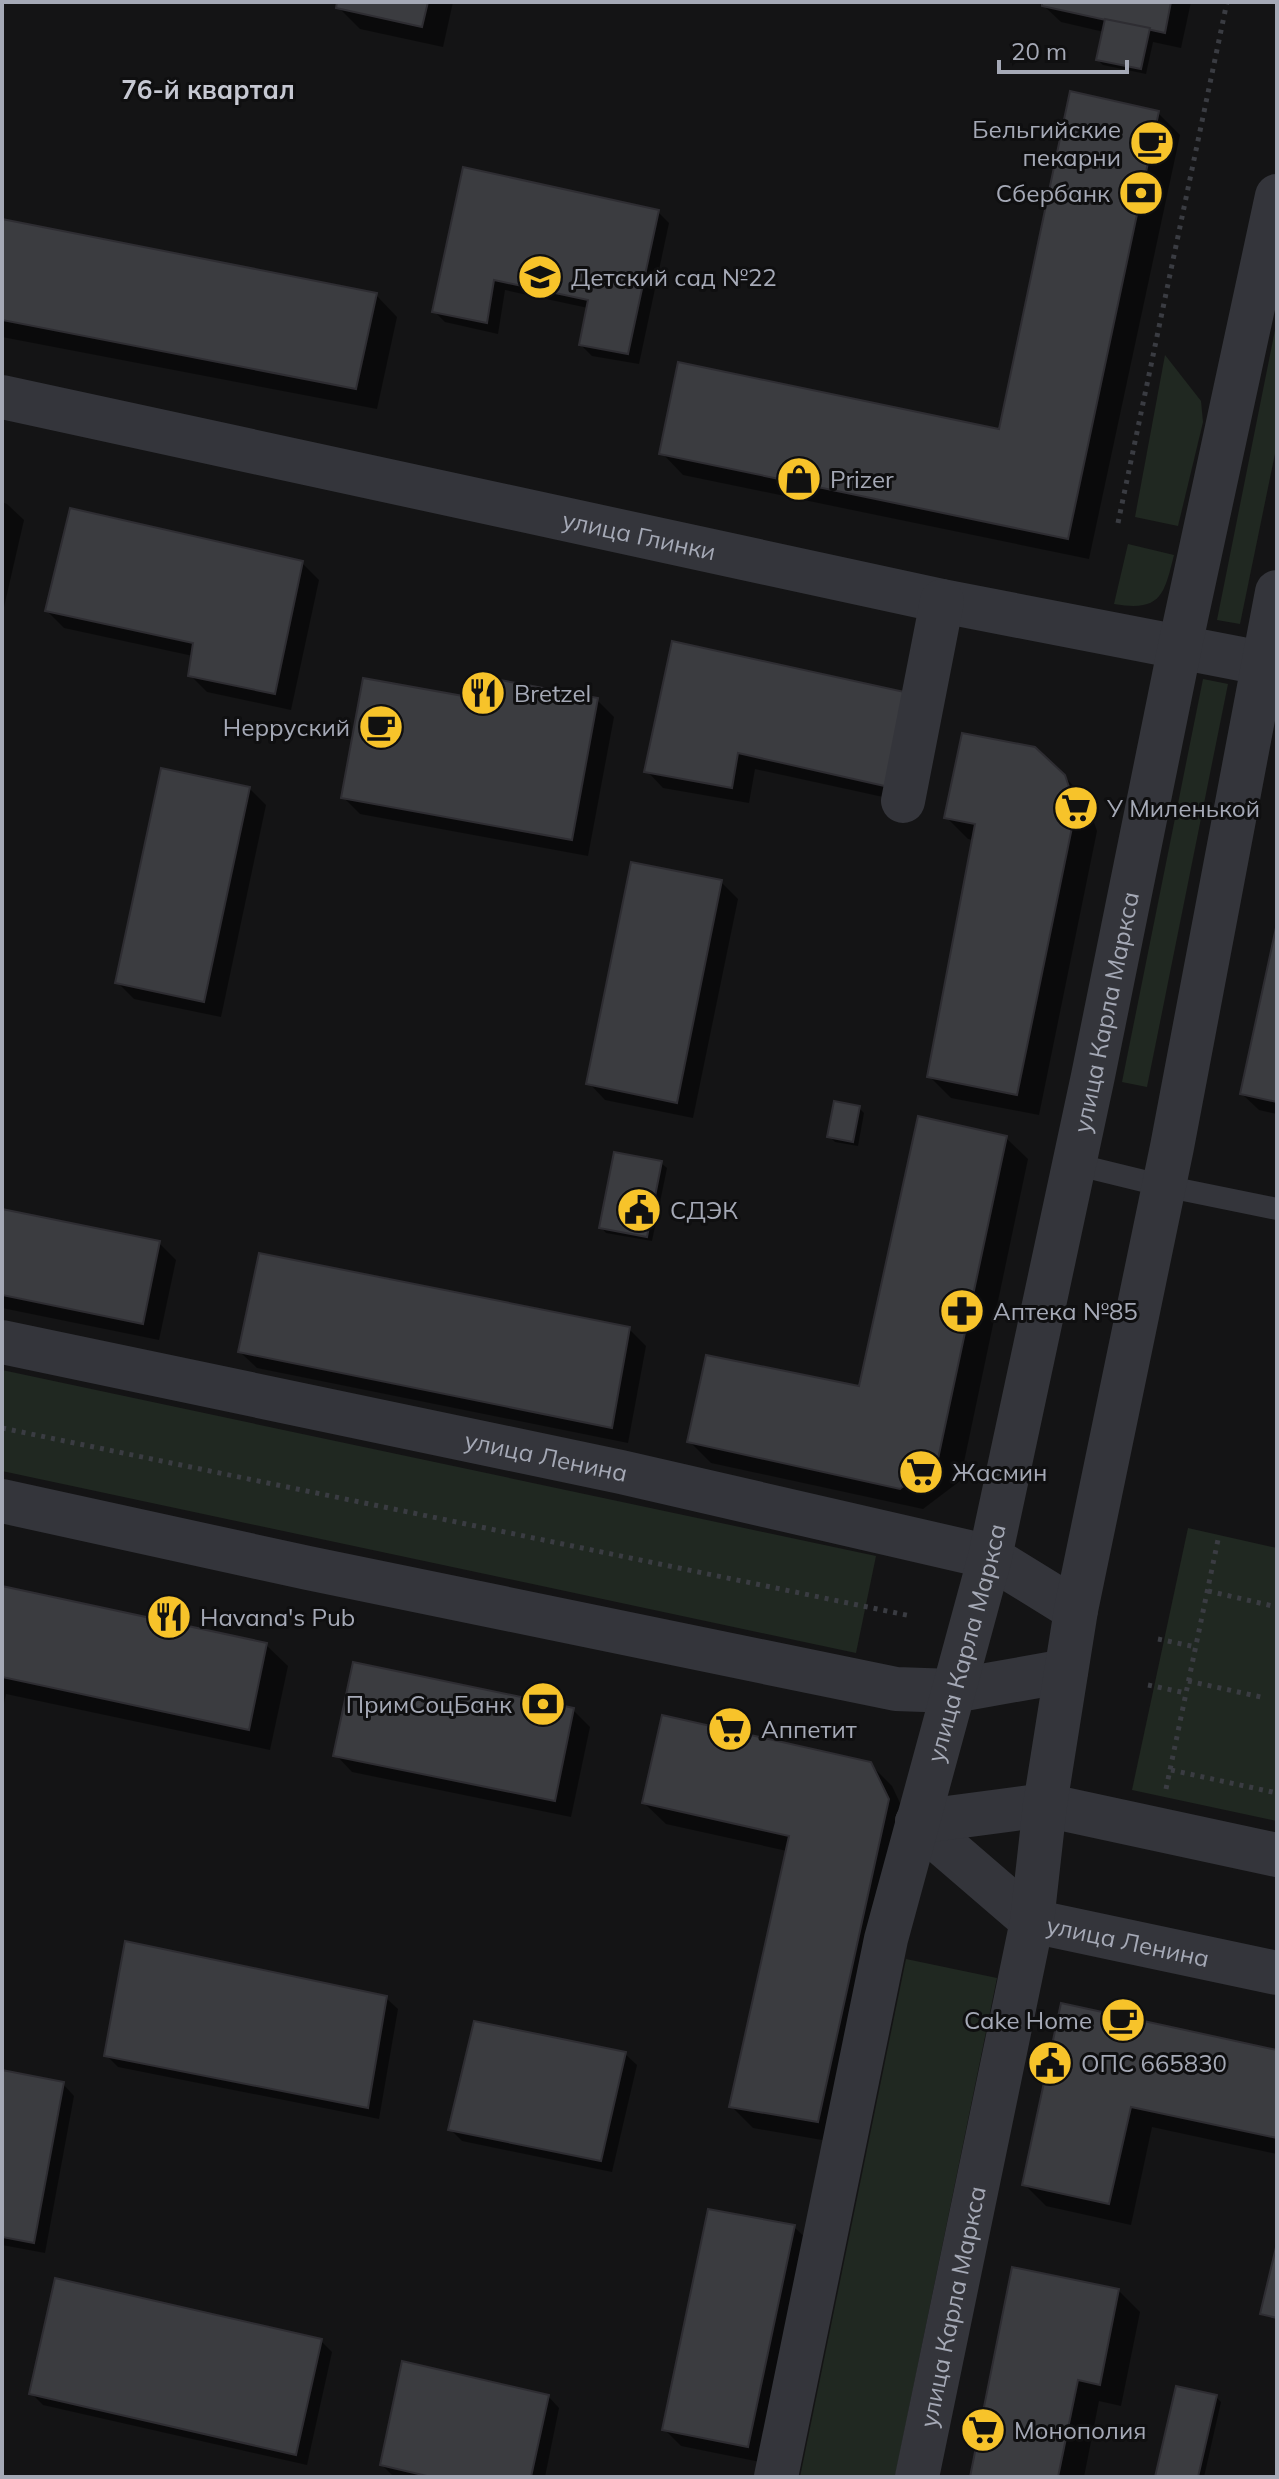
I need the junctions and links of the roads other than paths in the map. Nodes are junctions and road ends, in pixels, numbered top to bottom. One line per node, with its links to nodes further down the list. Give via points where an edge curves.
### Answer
1 (1277, 196): 5 (street, улица Карла Маркса)
2 (2, 397): 4 (street, улица Глинки)
3 (1277, 592): 6 (street, улица Карла Маркса)
4 (942, 601): 5 (street, улица Глинки); 7 (street)
5 (1180, 646): 6 (street, улица Глинки); 8 (street, улица Карла Маркса)
6 (1270, 664): 9 (street, улица Карла Маркса)
7 (903, 801)
8 (1074, 1164): 9 (lane); 13 (street, улица Карла Маркса)
9 (1164, 1186): 10 (lane); 14 (street, улица Карла Маркса)
10 (1277, 1209)
11 (2, 1342): 13 (street, улица Ленина, via 621,1472)
12 (2, 1501): 16 (street, via 868,1684)
13 (990, 1557): 14 (street, улица Ленина); 16 (street, улица Карла Маркса)
14 (1076, 1610): 15 (street, улица Карла Маркса)
15 (1066, 1671): 16 (street); 17 (street, улица Карла Маркса)
16 (953, 1691): 18 (street, улица Карла Маркса)
17 (1045, 1805): 18 (street); 19 (street); 20 (street, улица Карла Маркса)
18 (917, 1822): 20 (street, улица Ленина); 22 (street, улица Карла Маркса, via 886,1939)
19 (1277, 1855)
20 (1032, 1921): 21 (street, улица Ленина); 23 (street, улица Карла Маркса)
21 (1277, 1973)
22 (776, 2477)
23 (917, 2477)

